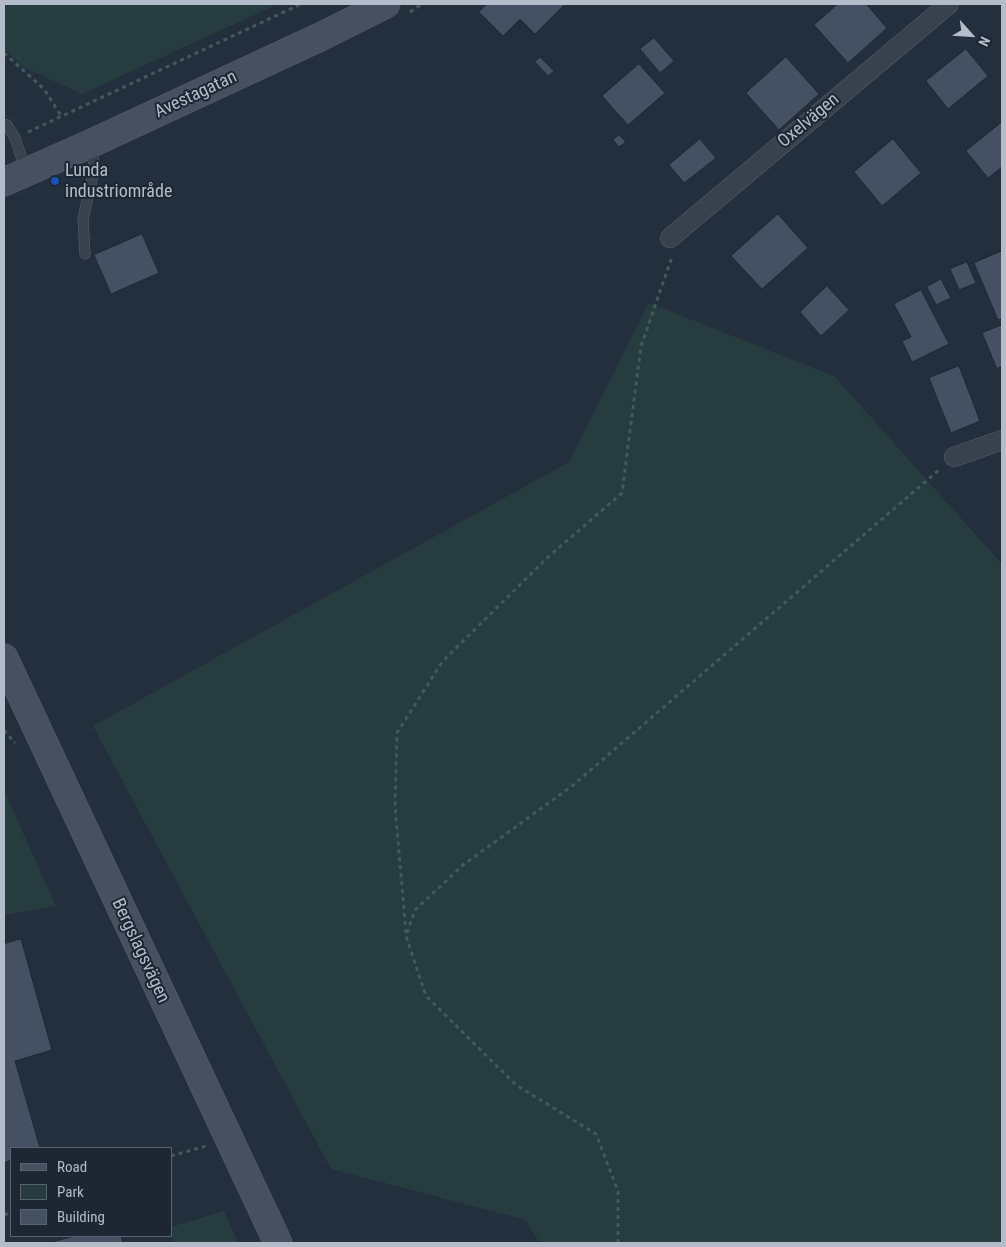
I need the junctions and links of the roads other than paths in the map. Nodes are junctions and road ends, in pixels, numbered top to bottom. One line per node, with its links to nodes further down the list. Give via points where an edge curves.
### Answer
1 (386, 4): 4 (main road, Avestagatan)
2 (949, 4): 6 (street, Oxelvägen)
3 (4, 124): 5 (lane, via 14,138)
4 (92, 143): 5 (main road, Avestagatan); 7 (lane, via 94,170 83,219)
5 (15, 177)
6 (670, 238)
7 (85, 254)
8 (1002, 440): 9 (street)
9 (954, 457)
10 (4, 658): 11 (main road, Bergslagsvägen)
11 (278, 1243)

